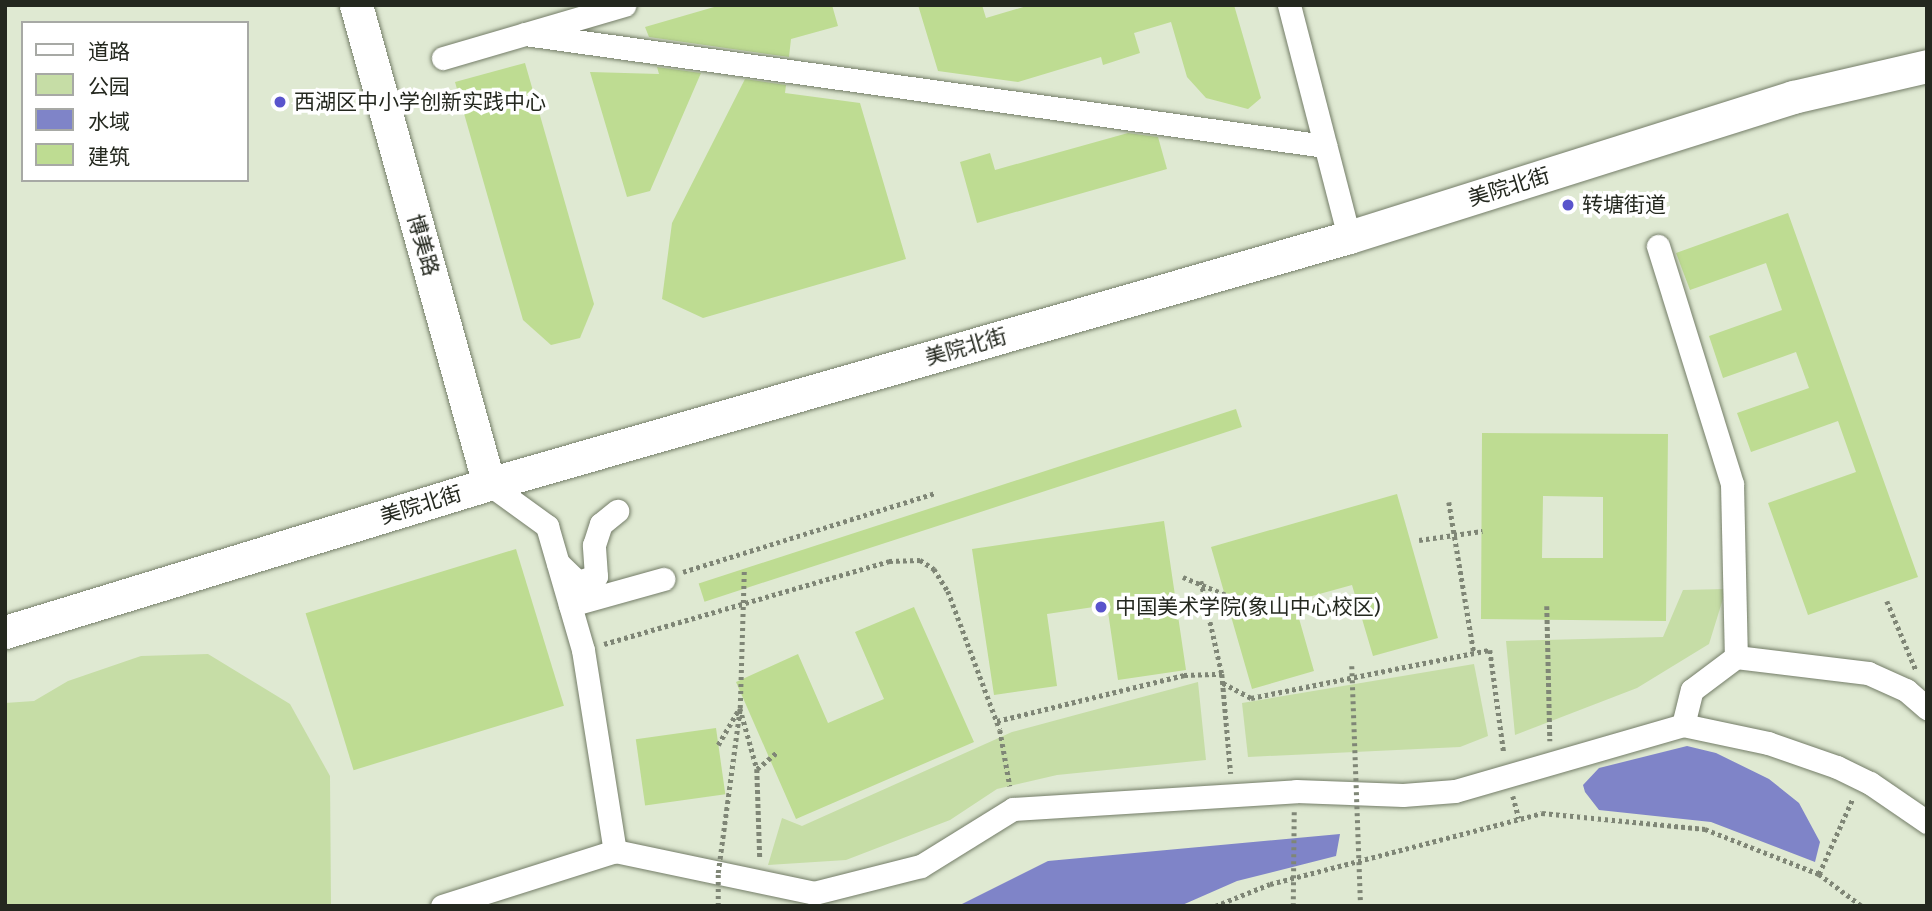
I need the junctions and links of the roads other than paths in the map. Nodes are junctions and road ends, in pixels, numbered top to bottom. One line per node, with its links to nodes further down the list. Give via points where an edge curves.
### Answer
1 (356, 5): 10 (street, 博美路)
2 (624, 5): 4 (street)
3 (1289, 5): 7 (street)
4 (525, 34): 5 (street); 7 (street)
5 (443, 58)
6 (1927, 66): 8 (street, 美院北街, via 1793,97)
7 (1325, 146): 8 (street)
8 (1349, 237): 10 (street, 美院北街)
9 (1658, 246): 16 (street, via 1731,484)
10 (489, 484): 12 (street, via 547,526); 15 (street, 美院北街)
11 (617, 511): 12 (street, via 601,524 594,544 596,576 578,582)
12 (558, 563): 14 (street)
13 (663, 579): 14 (street)
14 (570, 606): 20 (street, via 583,650)
15 (5, 632)
16 (1736, 657): 17 (street, via 1868,673 1906,690); 18 (street, via 1692,690)
17 (1927, 708)
18 (1683, 724): 19 (street, via 1796,751 1862,779); 20 (street, via 1455,791 1233,796 1013,809 921,866 814,893)
19 (1927, 822)
20 (615, 851): 21 (street)
21 (442, 906)

